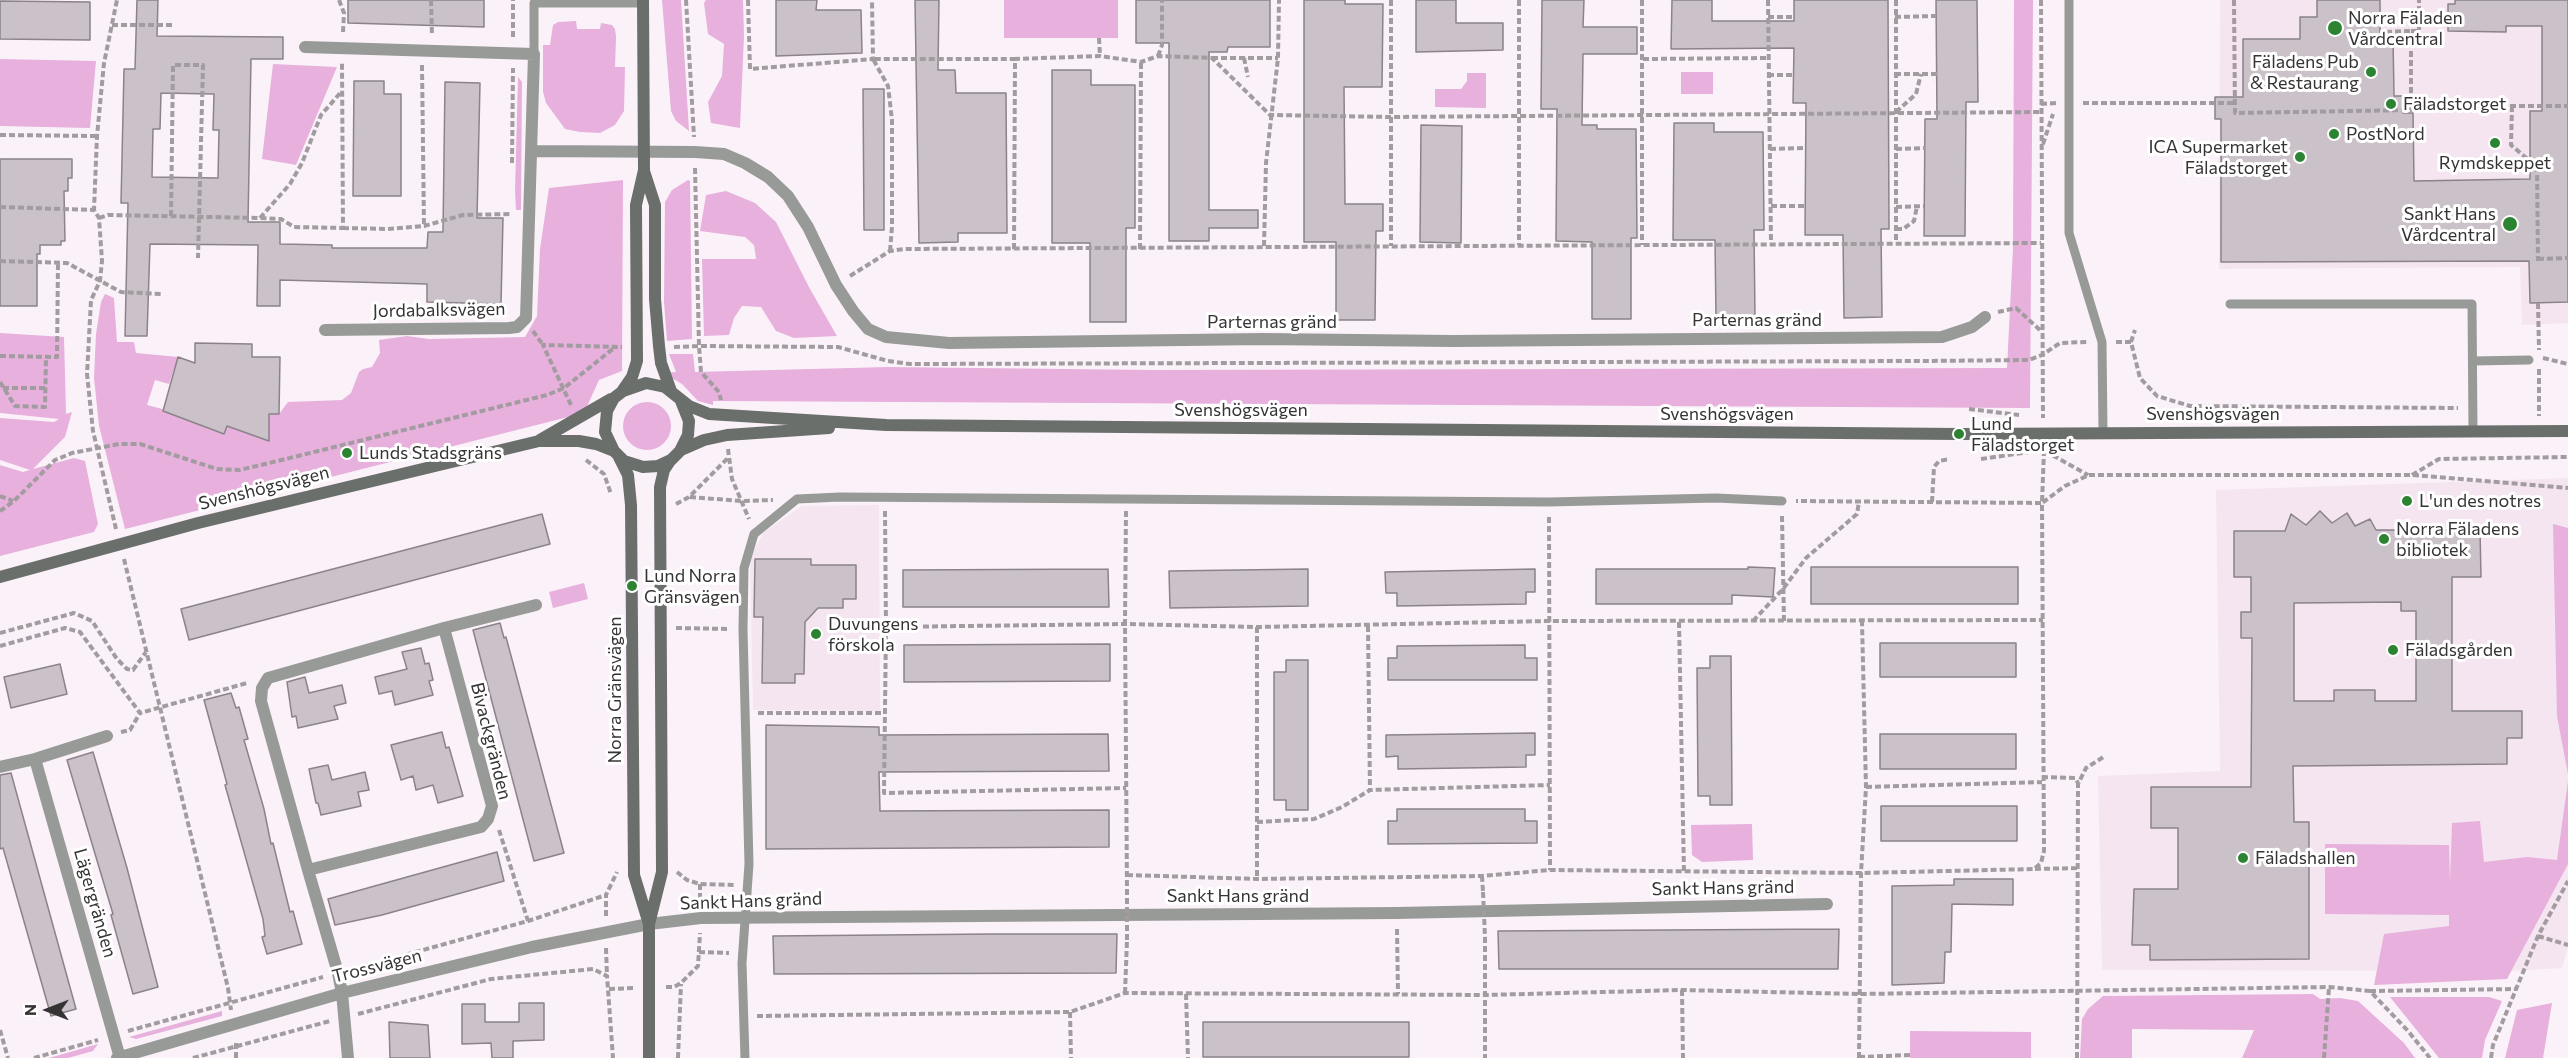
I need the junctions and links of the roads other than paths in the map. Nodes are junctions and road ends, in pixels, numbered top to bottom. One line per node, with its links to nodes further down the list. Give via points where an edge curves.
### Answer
1 (2069, 0): 19 (lane, via 2069,233 2102,342)
2 (643, 2): 4 (lane, via 534,3); 6 (main road)
3 (305, 47): 4 (street)
4 (534, 54): 5 (street, Jordabalksvägen)
5 (531, 151): 6 (street); 10 (street, Jordabalksvägen, via 526,318 517,327)
6 (644, 153): 7 (main road); 9 (street, Parternas gränd, via 724,154 768,177 788,196 808,227 853,311 868,328 886,337 949,343 1942,337 1972,327)
7 (644, 170): 13 (main road, via 655,205 659,346); 14 (main road, via 636,205 637,360 633,377)
8 (2230, 304): 12 (lane, via 2472,304)
9 (1985, 317)
10 (325, 330)
11 (2529, 360): 12 (lane)
12 (2473, 361): 17 (lane)
13 (671, 391): 14 (main road, Svenshögsvägen, via 646,383); 15 (main road, Svenshögsvägen)
14 (621, 392): 20 (main road, Svenshögsvägen); 22 (main road, via 607,411 604,424)
15 (681, 401): 16 (main road, Svenshögsvägen, via 709,414); 21 (main road, Svenshögsvägen, via 689,426)
16 (886, 425): 19 (main road, Svenshögsvägen); 21 (main road, Svenshögsvägen, via 726,435)
17 (2473, 431): 18 (main road, Svenshögsvägen); 19 (main road, Svenshögsvägen)
18 (2568, 431)
19 (2103, 432)
20 (539, 441): 22 (main road, Svenshögsvägen, via 579,441); 25 (main road, Svenshögsvägen, via 198,523)
21 (680, 451): 23 (main road, Svenshögsvägen)
22 (616, 454): 23 (main road, Svenshögsvägen, via 634,466 643,467); 34 (main road, Norra Gränsvägen, via 628,475 631,505 634,875)
23 (671, 460): 34 (main road, Norra Gränsvägen, via 660,486 662,872)
24 (1782, 501): 33 (lane, via 796,499 754,534 744,568)
25 (0, 577)
26 (536, 605): 27 (street)
27 (444, 628): 31 (street, via 268,678 262,688 261,701); 31 (street, Bivackgränden, via 492,806 488,819 481,827)
28 (107, 736): 29 (street)
29 (35, 759): 30 (street); 36 (street, Lägergränden)
30 (0, 767)
31 (308, 870): 35 (street)
32 (1827, 904): 33 (street, Sankt Hans gränd, via 1397,913)
33 (746, 919): 34 (street, Sankt Hans gränd, via 701,918); 39 (lane)
34 (649, 924): 35 (street, Trossvägen, via 532,947); 38 (main road, Norra Gränsvägen)
35 (342, 993): 36 (street, Trossvägen); 37 (street)
36 (119, 1058)
37 (348, 1058)
38 (649, 1058)
39 (746, 1058)

